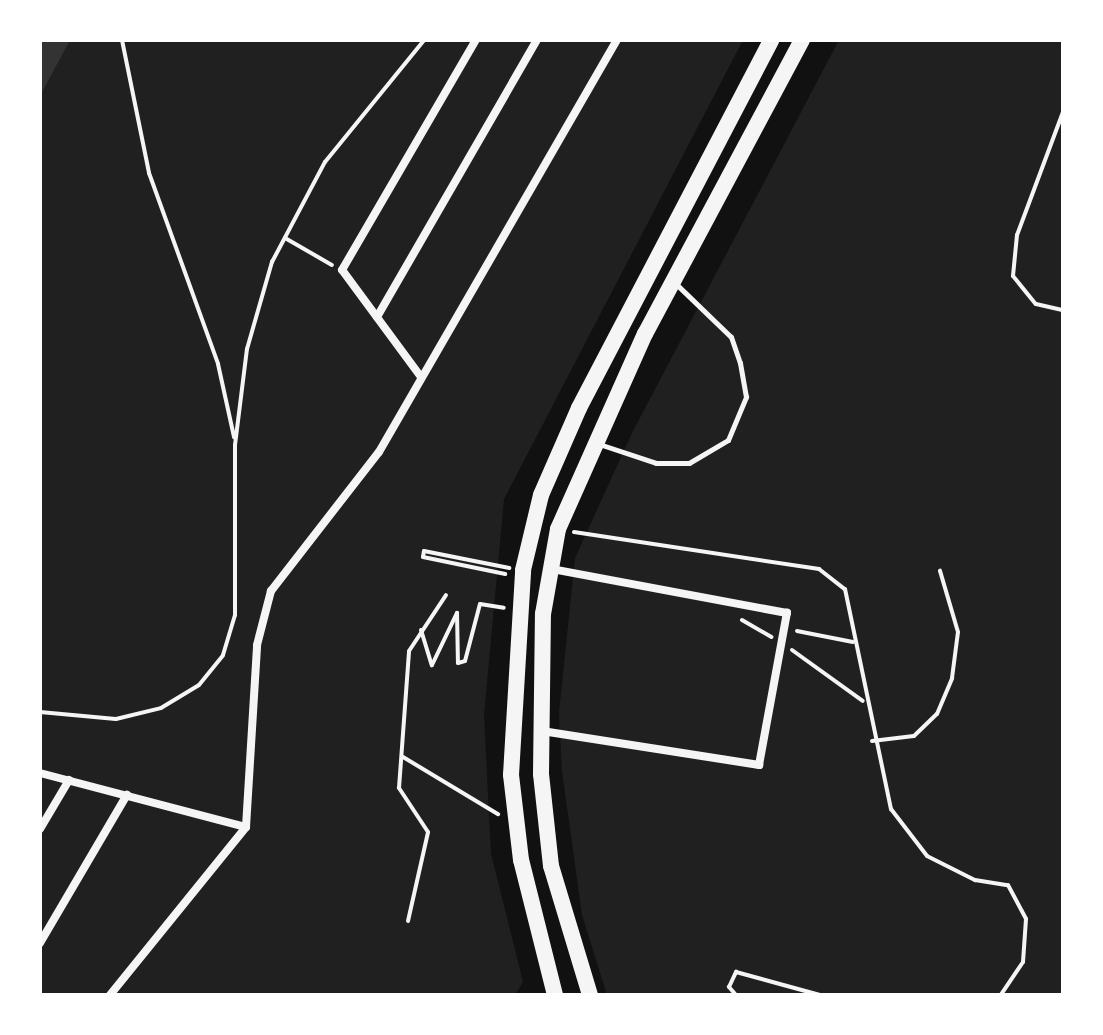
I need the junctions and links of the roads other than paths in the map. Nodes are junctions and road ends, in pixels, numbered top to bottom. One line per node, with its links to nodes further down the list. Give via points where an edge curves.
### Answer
1 (476, 40): 7 (street, via 342,270)
2 (537, 40): 7 (street)
3 (617, 40): 8 (street)
4 (771, 40): 19 (highway, via 579,408 541,495 523,570 511,688 517,825)
5 (802, 40): 6 (highway)
6 (674, 282): 9 (highway); 9 (lane, via 731,337 740,363 746,397 728,440 689,463 656,463)
7 (377, 317): 8 (street)
8 (421, 377): 15 (street, via 379,452 271,591 257,645)
9 (594, 442): 10 (highway, via 558,529)
10 (551, 569): 11 (highway); 11 (street, via 787,613 759,765)
11 (539, 730): 20 (highway, via 551,866)
12 (40, 773): 13 (street)
13 (69, 780): 14 (street); 16 (street)
14 (127, 795): 15 (street); 17 (street)
15 (246, 827): 18 (street)
16 (40, 829)
17 (40, 943)
18 (110, 995)
19 (555, 995)
20 (590, 995)

